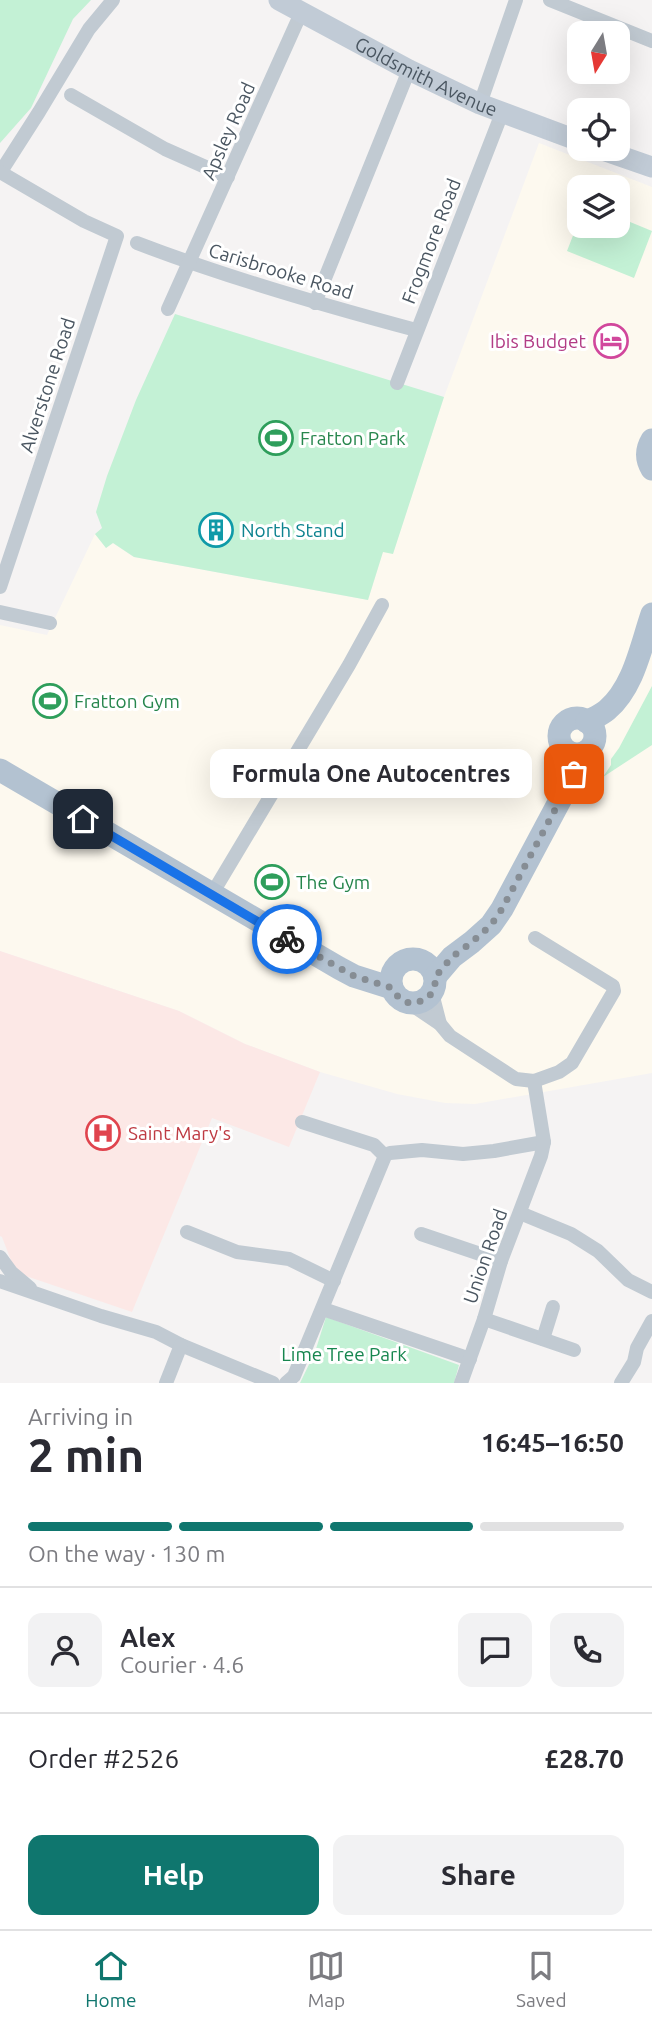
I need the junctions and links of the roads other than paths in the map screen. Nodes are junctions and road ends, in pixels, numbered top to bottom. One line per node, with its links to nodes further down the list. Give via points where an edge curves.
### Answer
1 (113, 0): 14 (street, via 89,29)
2 (279, 0): 5 (main road, Goldsmith Avenue)
3 (516, 0): 9 (street)
4 (550, 0): 6 (street)
5 (301, 13): 7 (main road, Goldsmith Avenue); 15 (street, Apsley Road)
6 (652, 41)
7 (409, 70): 9 (main road, Goldsmith Avenue); 18 (street)
8 (71, 95): 15 (street, via 165,149)
9 (480, 104): 10 (main road, Goldsmith Avenue)
10 (502, 113): 11 (main road, Goldsmith Avenue); 20 (street, Frogmore Road)
11 (567, 137)
12 (630, 159): 13 (main road)
13 (652, 167)
14 (0, 172): 24 (street, Alverstone Road, via 117,236)
15 (228, 177): 17 (street, Apsley Road)
16 (136, 243): 17 (street, Carisbrooke Road)
17 (189, 263): 18 (street, Carisbrooke Road); 19 (street, Apsley Road)
18 (315, 303): 20 (street, Carisbrooke Road)
19 (168, 309)
20 (416, 330): 21 (street, Frogmore Road)
21 (397, 383)
22 (652, 440): 23 (main road, via 647,453)
23 (652, 469)
24 (0, 587)
25 (382, 606): 30 (street)
26 (0, 612): 28 (street)
27 (652, 614): 32 (main road, via 624,690 607,710 587,722 576,718 561,727 558,740 570,753 574,774 502,909)
28 (50, 623)
29 (0, 770): 30 (main road)
30 (212, 894): 35 (main road, via 354,976)
31 (534, 938): 37 (street, via 613,986 614,991 572,1063)
32 (472, 942): 33 (main road); 34 (main road, via 452,957)
33 (418, 959): 34 (main road, via 429,965); 35 (main road, via 405,961)
34 (434, 985): 35 (main road, via 422,1002); 36 (street)
35 (399, 987): 36 (street)
36 (440, 1024): 37 (street, via 450,1036 516,1079)
37 (534, 1081): 39 (street, Union Road)
38 (302, 1122): 40 (street, via 374,1145)
39 (544, 1142): 40 (street, via 463,1154 422,1150); 41 (street, Union Road)
40 (388, 1155): 47 (street)
41 (520, 1213): 45 (street, Union Road); 48 (street, via 571,1234 598,1251 628,1280)
42 (187, 1232): 47 (street, via 237,1252 289,1259)
43 (421, 1234): 45 (street)
44 (0, 1257): 49 (street)
45 (501, 1261): 52 (street, Union Road)
46 (0, 1281): 49 (street)
47 (334, 1281): 51 (street)
48 (652, 1292)
49 (39, 1296): 55 (street, via 156,1332)
50 (553, 1307): 54 (street)
51 (323, 1309): 57 (street); 60 (street, via 295,1376)
52 (484, 1319): 54 (street); 57 (street, Union Road)
53 (652, 1321): 62 (street)
54 (543, 1339): 56 (street)
55 (181, 1345): 58 (street); 59 (street)
56 (574, 1350)
57 (470, 1359): 61 (street, Union Road)
58 (166, 1383)
59 (273, 1383)
60 (286, 1383)
61 (461, 1383)
62 (621, 1383)

